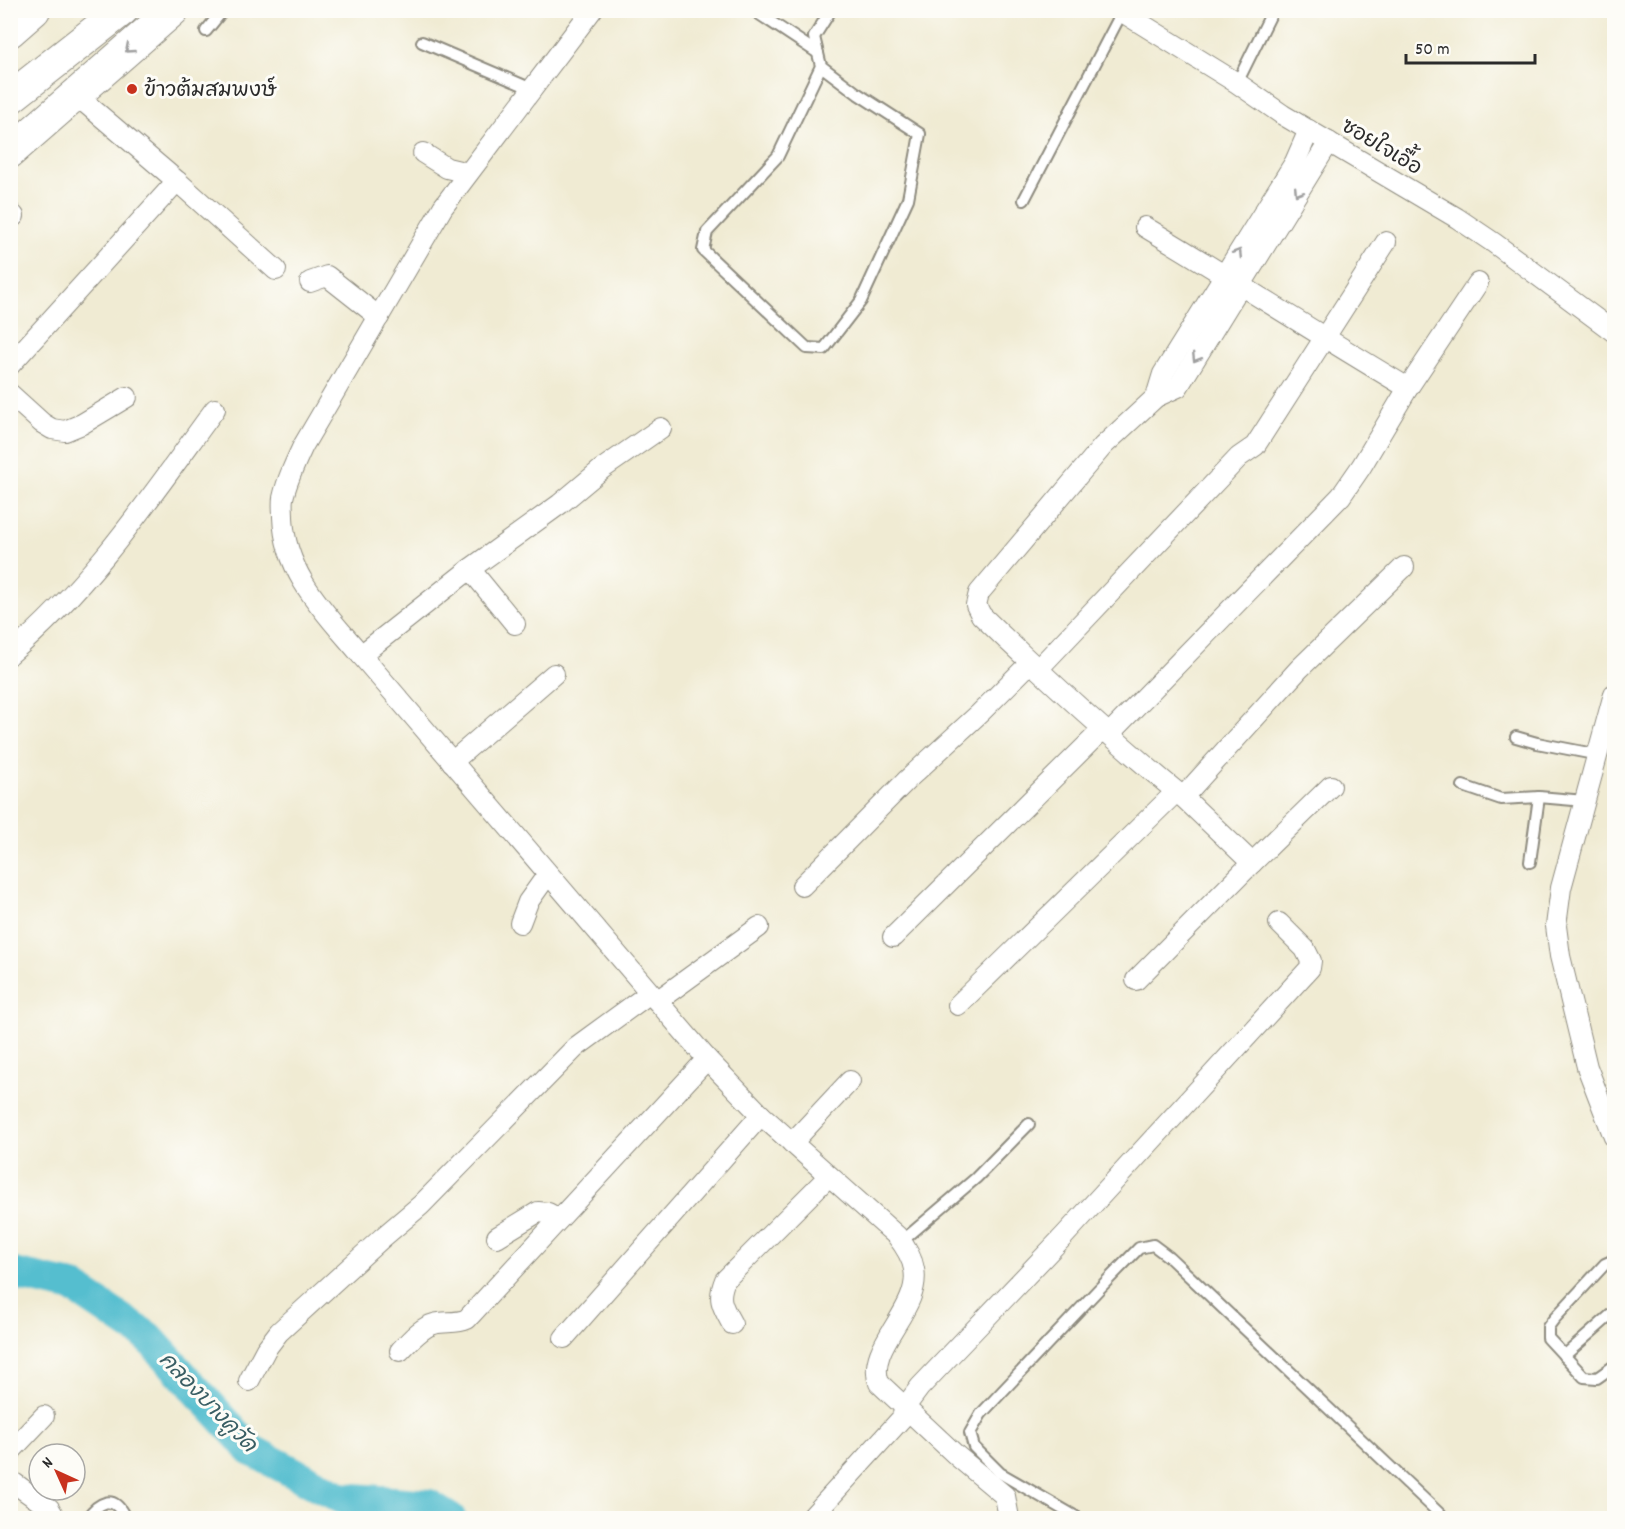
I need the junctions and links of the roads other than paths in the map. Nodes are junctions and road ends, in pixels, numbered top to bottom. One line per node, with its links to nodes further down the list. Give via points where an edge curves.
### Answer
1 (34, 10): 11 (main road)
2 (90, 10): 16 (main road)
3 (122, 10): 20 (main road)
4 (173, 10): 19 (main road, one-way to 19)
5 (223, 10): 12 (lane)
6 (592, 10): 18 (street)
7 (753, 10): 14 (lane)
8 (831, 10): 14 (lane, via 814,37)
9 (1273, 10): 17 (lane)
10 (1120, 11): 17 (street, ซอยใจเอื้อ); 27 (lane)
11 (10, 31)
12 (206, 31)
13 (422, 42): 18 (lane)
14 (818, 53): 15 (lane)
15 (821, 66): 15 (lane, via 920,134 908,199 861,301 824,350 807,348 703,250 707,232 778,156)
16 (10, 82)
17 (1238, 83): 21 (street, ซอยใจเอื้อ)
18 (532, 89): 25 (street)
19 (76, 95): 23 (main road); 26 (street)
20 (10, 98)
21 (1309, 130): 22 (street, ซอยใจเอื้อ); 31 (street, one-way to 21)
22 (1329, 142): 31 (street, one-way to 31); 35 (street, ซอยใจเอื้อ, via 1494,243)
23 (10, 152)
24 (423, 153): 25 (street, via 447,168)
25 (468, 173): 34 (street, via 443,207)
26 (177, 181): 30 (street); 37 (street)
27 (1024, 200)
28 (1145, 227): 31 (street)
29 (1386, 242): 36 (street)
30 (276, 270)
31 (1233, 280): 36 (street); 48 (street, via 1163,374 1156,397 1103,446 979,593 976,605 981,615)
32 (310, 282): 34 (street, via 327,276)
33 (1478, 284): 38 (street)
34 (379, 317): 47 (street, via 303,446 282,501 283,533 294,567 305,587)
35 (1614, 333)
36 (1324, 339): 38 (street); 48 (street, via 1255,446 1239,457)
37 (10, 365)
38 (1408, 388): 51 (street, via 1341,496)
39 (10, 394): 40 (street, via 42,423 65,431)
40 (127, 397)
41 (215, 409): 46 (street, via 127,530 78,589)
42 (661, 428): 44 (street)
43 (1404, 567): 57 (street)
44 (470, 569): 45 (street); 47 (street)
45 (515, 624)
46 (10, 654)
47 (361, 655): 54 (street)
48 (1034, 666): 51 (street); 63 (street, via 908,780)
49 (554, 674): 54 (street)
50 (1614, 694): 53 (street)
51 (1106, 731): 57 (street); 67 (street)
52 (1516, 737): 53 (lane)
53 (1599, 755): 59 (street)
54 (452, 762): 62 (street)
55 (1331, 786): 61 (street)
56 (1463, 786): 58 (lane, via 1501,799)
57 (1179, 794): 61 (street); 70 (street)
58 (1539, 797): 59 (lane); 60 (lane)
59 (1585, 801): 75 (street, via 1561,888 1556,926 1587,1067)
60 (1530, 862)
61 (1252, 863): 68 (street)
62 (548, 874): 64 (street, via 528,902); 69 (street)
63 (802, 886)
64 (520, 922)
65 (1279, 924): 89 (street, via 1305,949 1310,968)
66 (759, 927): 69 (street)
67 (893, 937)
68 (1137, 980)
69 (654, 998): 71 (street); 88 (street, via 576,1047 421,1205 279,1332)
70 (958, 1005)
71 (707, 1059): 73 (street); 78 (street)
72 (850, 1081): 76 (street)
73 (761, 1115): 76 (street); 84 (street)
74 (1029, 1124): 80 (lane, via 976,1178)
75 (1614, 1137)
76 (792, 1143): 77 (street)
77 (828, 1176): 80 (street); 83 (street, via 725,1280 721,1300)
78 (559, 1219): 79 (street, via 538,1212); 85 (street, via 467,1318 427,1326)
79 (497, 1237)
80 (901, 1242): 89 (street, via 914,1269 914,1286 909,1304 877,1362 876,1373 879,1383)
81 (1614, 1260): 86 (lane, via 1593,1276 1548,1328 1548,1338)
82 (1614, 1312): 86 (lane)
83 (732, 1324)
84 (564, 1338)
85 (400, 1351)
86 (1564, 1356): 87 (lane, via 1584,1377 1592,1379)
87 (1614, 1366)
88 (249, 1381)
89 (905, 1407): 96 (street, via 902,1418); 97 (street, via 1005,1496)
90 (44, 1416): 91 (street)
91 (10, 1452)
92 (10, 1480): 93 (street, via 49,1509)
93 (55, 1518)
94 (87, 1518): 95 (lane, via 102,1503 112,1502 120,1507)
95 (123, 1518)
96 (811, 1518)
97 (1009, 1518)
98 (1078, 1518): 99 (lane, via 1000,1473 974,1447 970,1433 981,1414 1098,1290 1139,1248 1153,1245)
99 (1444, 1518)

